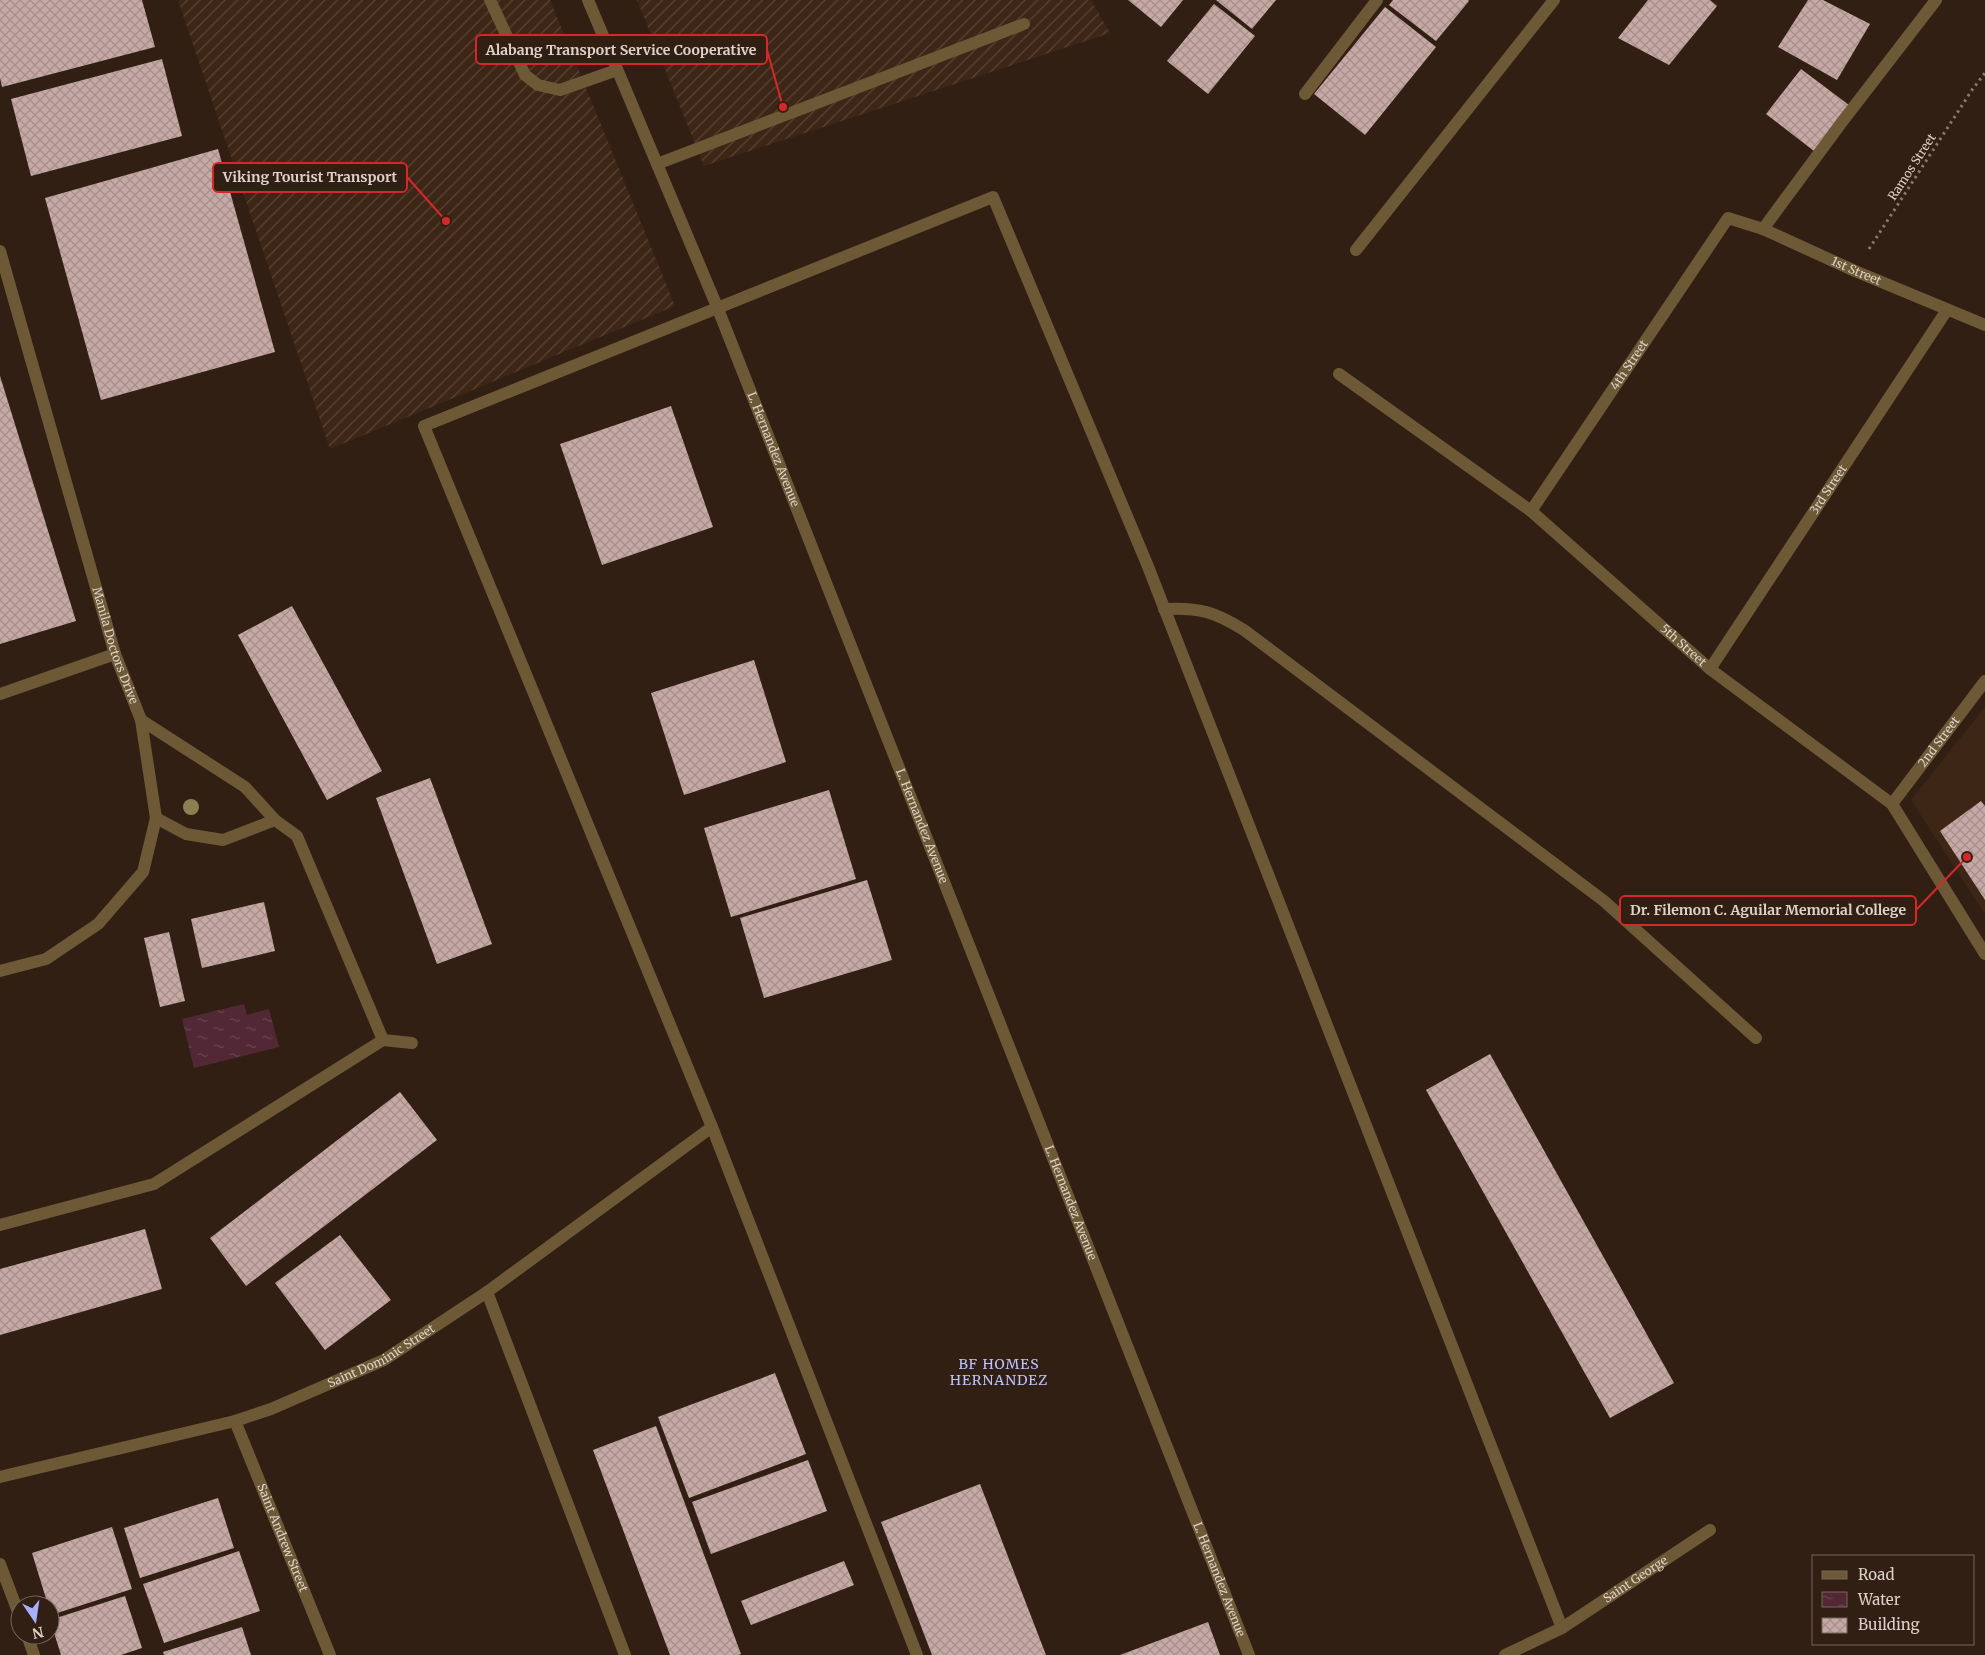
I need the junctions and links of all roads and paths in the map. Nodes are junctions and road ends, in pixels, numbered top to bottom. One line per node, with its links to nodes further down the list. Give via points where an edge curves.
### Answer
1 (490, 0): 7 (street, via 525,75 538,85 560,90)
2 (588, 0): 7 (street, L. Hernandez Avenue)
3 (1377, 0): 9 (street)
4 (1554, 0): 13 (street)
5 (1936, 0): 12 (street)
6 (1024, 24): 10 (street)
7 (617, 70): 10 (street, L. Hernandez Avenue)
8 (1985, 73): 15 (path, Ramos Street)
9 (1305, 94)
10 (657, 164): 16 (street, L. Hernandez Avenue)
11 (1728, 218): 12 (street, 1st Street); 20 (street, 4th Street)
12 (1763, 229): 15 (street, 1st Street)
13 (1356, 250)
14 (0, 251): 22 (street, Manila Doctors Drive)
15 (1855, 271): 17 (street, 1st Street)
16 (718, 309): 21 (street, via 993,197); 35 (street, via 424,426); 47 (street, L. Hernandez Avenue)
17 (1947, 310): 18 (street, 1st Street); 23 (street, 3rd Street)
18 (1985, 325)
19 (1339, 374): 20 (street, 5th Street)
20 (1531, 511): 23 (street, 5th Street)
21 (1164, 609): 32 (street, via 1202,609 1244,630 1604,901); 43 (street)
22 (115, 654): 25 (street); 26 (street, Manila Doctors Drive)
23 (1710, 669): 27 (street, 5th Street)
24 (1985, 681): 27 (street, 2nd Street)
25 (0, 694)
26 (141, 720): 28 (street, Manila Doctors Drive); 29 (street, via 245,787)
27 (1892, 804): 30 (street, 5th Street)
28 (156, 818): 29 (street, via 186,834 223,840); 31 (street, Manila Doctors Drive, via 142,872 98,924 46,959)
29 (275, 820): 33 (street, via 297,836)
30 (1985, 954)
31 (0, 971)
32 (1756, 1038)
33 (383, 1040): 34 (street); 36 (street, via 154,1184)
34 (412, 1043)
35 (712, 1127): 37 (street, Saint Dominic Street); 46 (street)
36 (0, 1225)
37 (487, 1292): 38 (street, Saint Dominic Street, via 384,1360 271,1409); 45 (street)
38 (235, 1421): 39 (street, Saint Dominic Street); 44 (street, Saint Andrew Street)
39 (0, 1477)
40 (1710, 1530): 43 (street, Saint George)
41 (0, 1564): 42 (street)
42 (12, 1595)
43 (1562, 1628): 48 (street, Saint George)
44 (330, 1655)
45 (625, 1655)
46 (917, 1655)
47 (1249, 1655)
48 (1504, 1655)

